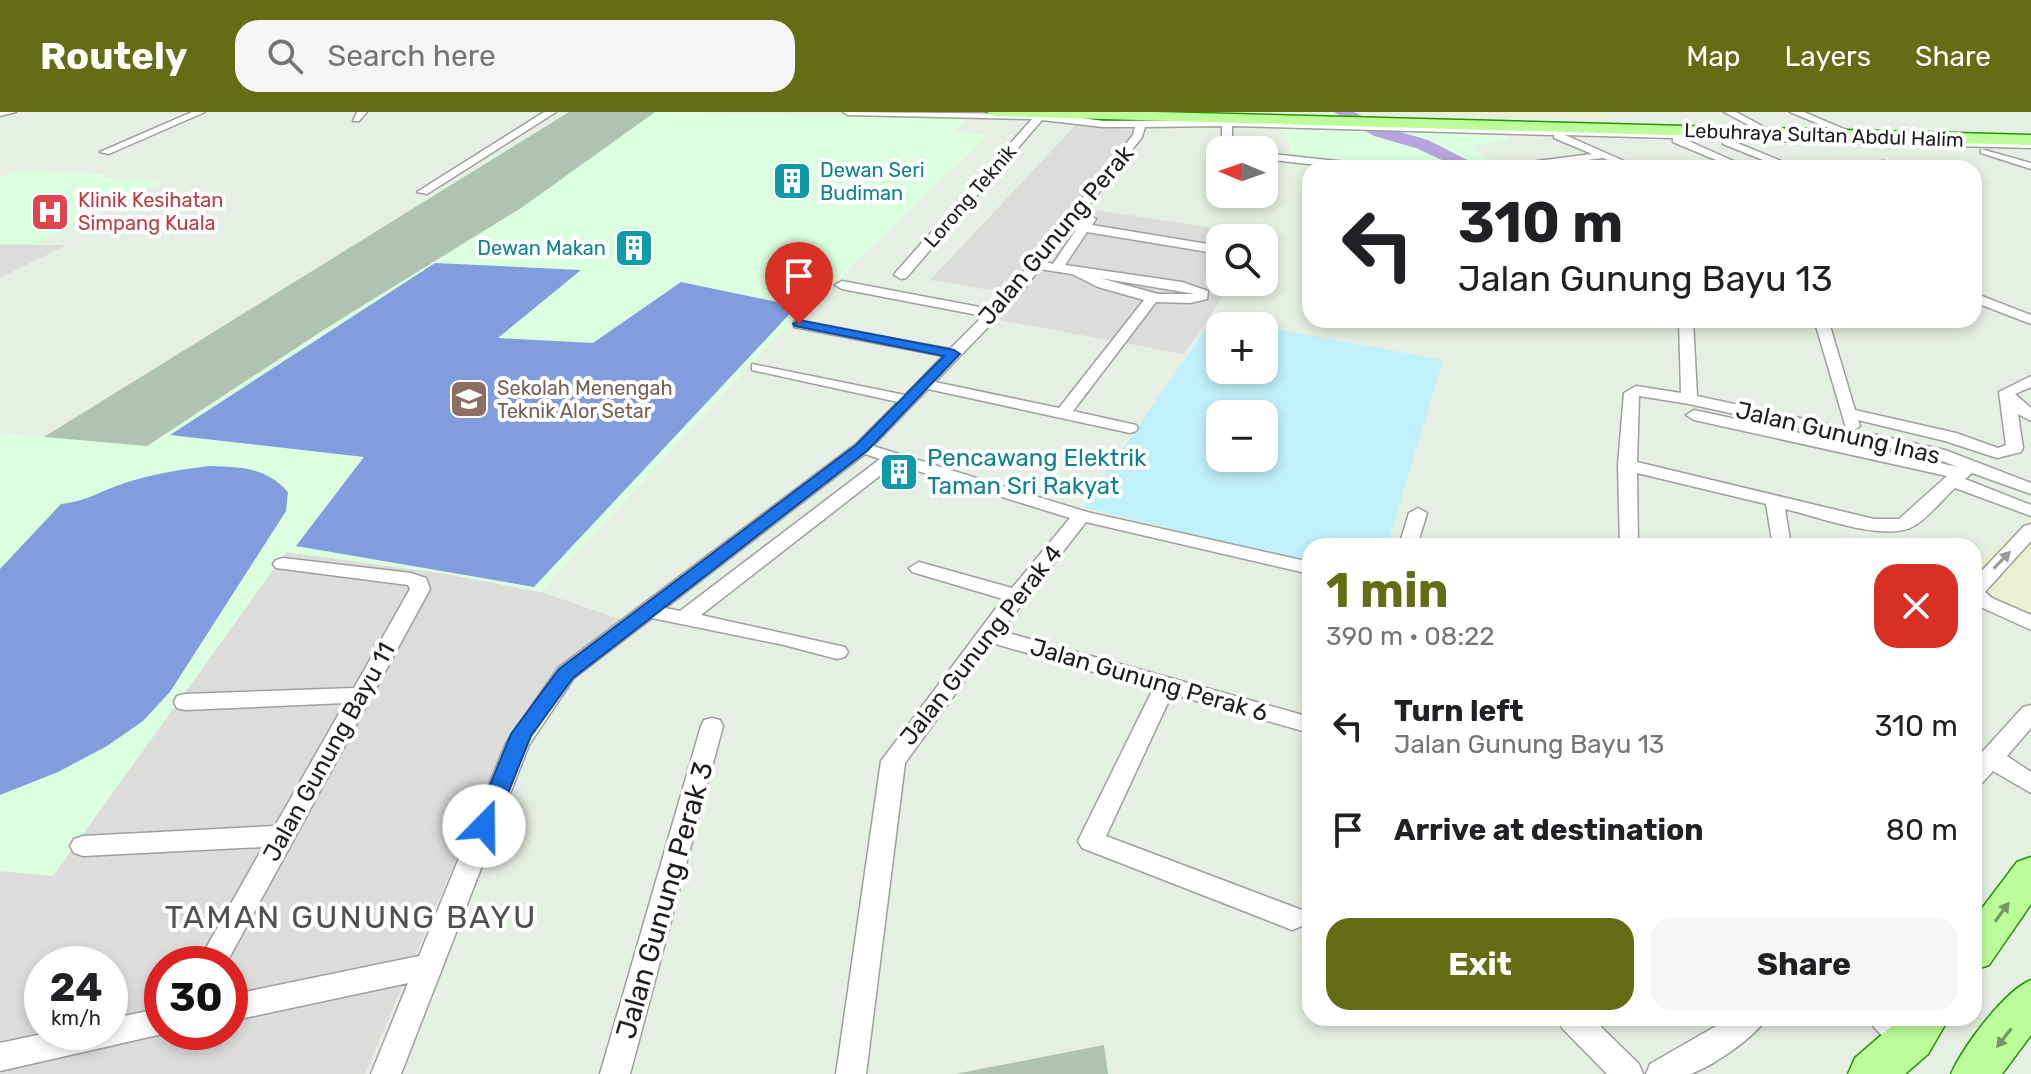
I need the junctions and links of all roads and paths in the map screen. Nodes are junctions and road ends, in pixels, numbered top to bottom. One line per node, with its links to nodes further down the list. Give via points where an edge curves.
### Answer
1 (11, 112): 9 (street)
2 (200, 112): 24 (street)
3 (551, 112): 33 (street)
4 (848, 112): 11 (street)
5 (994, 112): 12 (main road, Lebuhraya Sultan Abdul Halim)
6 (1199, 112): 13 (main road, Lebuhraya Sultan Abdul Halim)
7 (1729, 112): 16 (street)
8 (1795, 112): 17 (street)
9 (0, 113)
10 (1462, 116): 14 (main road, Lebuhraya Sultan Abdul Halim); 16 (main road, Lebuhraya Sultan Abdul Halim)
11 (1039, 117): 12 (street); 40 (street, Lorong Teknik)
12 (1127, 119): 13 (main road, Lebuhraya Sultan Abdul Halim); 15 (street); 35 (street, Jalan Gunung Perak, via 1138,135)
13 (1323, 119): 14 (main road, Lebuhraya Sultan Abdul Halim)
14 (1385, 120): 15 (street, via 1351,128); 18 (street); 22 (main road, Lebuhraya Sultan Abdul Halim)
15 (1227, 123): 20 (street)
16 (1761, 128): 17 (main road, Lebuhraya Sultan Abdul Halim)
17 (1841, 130): 22 (main road, Lebuhraya Sultan Abdul Halim)
18 (1551, 132): 19 (street); 25 (street)
19 (1666, 135): 21 (street); 30 (street)
20 (1227, 136)
21 (1712, 136): 23 (street); 31 (street)
22 (2031, 140): 23 (street)
23 (1959, 143): 32 (street)
24 (105, 152)
25 (1603, 156): 28 (street); 29 (street)
26 (1278, 158): 27 (street)
27 (1302, 160)
28 (1568, 160)
29 (1614, 160)
30 (1725, 160)
31 (1773, 160)
32 (2031, 166)
33 (423, 192)
34 (1095, 212): 35 (street)
35 (1076, 226): 36 (street); 37 (street, Jalan Gunung Perak); 38 (street)
36 (1206, 248)
37 (1036, 265): 38 (street); 44 (street, Jalan Gunung Perak)
38 (1056, 269): 39 (street)
39 (1077, 272): 42 (street); 42 (street, via 1182,286 1201,291 1202,296)
40 (901, 275)
41 (842, 285): 44 (street)
42 (1153, 297): 57 (street)
43 (1982, 300): 45 (street)
44 (993, 314): 49 (street, Jalan Gunung Perak)
45 (2031, 320)
46 (799, 324): 49 (street)
47 (1686, 328): 53 (street)
48 (1824, 328): 59 (street)
49 (954, 354): 52 (street, Jalan Gunung Perak)
50 (757, 367): 56 (street)
51 (2031, 381): 55 (street, via 2014,387)
52 (925, 384): 56 (street, Jalan Gunung Perak); 57 (street)
53 (1689, 393): 54 (street, Jalan Gunung Inas); 59 (street, Jalan Gunung Inas)
54 (1636, 396): 63 (street); 64 (street)
55 (2007, 398): 58 (street); 59 (street, via 2015,448 1997,453 1950,437)
56 (908, 400): 61 (street, Jalan Gunung Perak)
57 (1063, 413): 60 (street)
58 (2031, 416)
59 (1851, 423): 64 (street, Jalan Gunung Inas, via 1939,454)
60 (1130, 428)
61 (862, 448): 62 (street); 80 (street, Jalan Gunung Perak)
62 (892, 458): 69 (street); 81 (street)
63 (1627, 465): 66 (street); 72 (street)
64 (1961, 474): 65 (street, Jalan Gunung Inas); 66 (street, via 1906,523 1894,526); 67 (street)
65 (2031, 489)
66 (1775, 502): 73 (street)
67 (2031, 511)
68 (1418, 513): 71 (street)
69 (1082, 516): 75 (street); 78 (street, Jalan Gunung Perak 4)
70 (2031, 530): 77 (street, one-way to 70)
71 (1410, 538)
72 (1629, 538)
73 (1781, 538)
74 (283, 564): 86 (street, Jalan Gunung Bayu 11, via 419,582 420,589)
75 (1302, 566)
76 (919, 568): 78 (street)
77 (1982, 583)
78 (1016, 596): 83 (street, Jalan Gunung Perak 4)
79 (1982, 600): 82 (street)
80 (649, 611): 81 (street); 100 (street, Jalan Gunung Perak, via 566,673 522,734)
81 (684, 618): 84 (street)
82 (2031, 623)
83 (989, 635): 85 (street, Jalan Gunung Perak 6); 110 (street, Jalan Gunung Perak 4, via 893,761)
84 (837, 652)
85 (1165, 686): 89 (street, Jalan Gunung Perak 6); 97 (street, via 1091,841)
86 (361, 695): 87 (street); 94 (street, Jalan Gunung Bayu 11)
87 (185, 702)
88 (2031, 713): 91 (street)
89 (1302, 723)
90 (712, 726): 109 (street, Jalan Gunung Perak 3)
91 (1992, 758): 92 (street); 93 (street)
92 (1982, 769)
93 (2031, 784)
94 (282, 836): 95 (street); 99 (street, Jalan Gunung Bayu 11)
95 (83, 846)
96 (2031, 873): 98 (main road, one-way to 96)
97 (1292, 918)
98 (1982, 941)
99 (221, 946)
100 (429, 966): 102 (street); 108 (street, Jalan Gunung Perak)
101 (2031, 1000): 114 (main road, one-way to 114)
102 (248, 1004)
103 (144, 1026): 107 (street)
104 (1580, 1026): 111 (street)
105 (1742, 1026): 112 (street)
106 (1906, 1026): 113 (main road)
107 (0, 1057)
108 (386, 1074)
109 (615, 1074)
110 (851, 1074)
111 (1628, 1074)
112 (1661, 1074)
113 (1871, 1074)
114 (1974, 1074)

